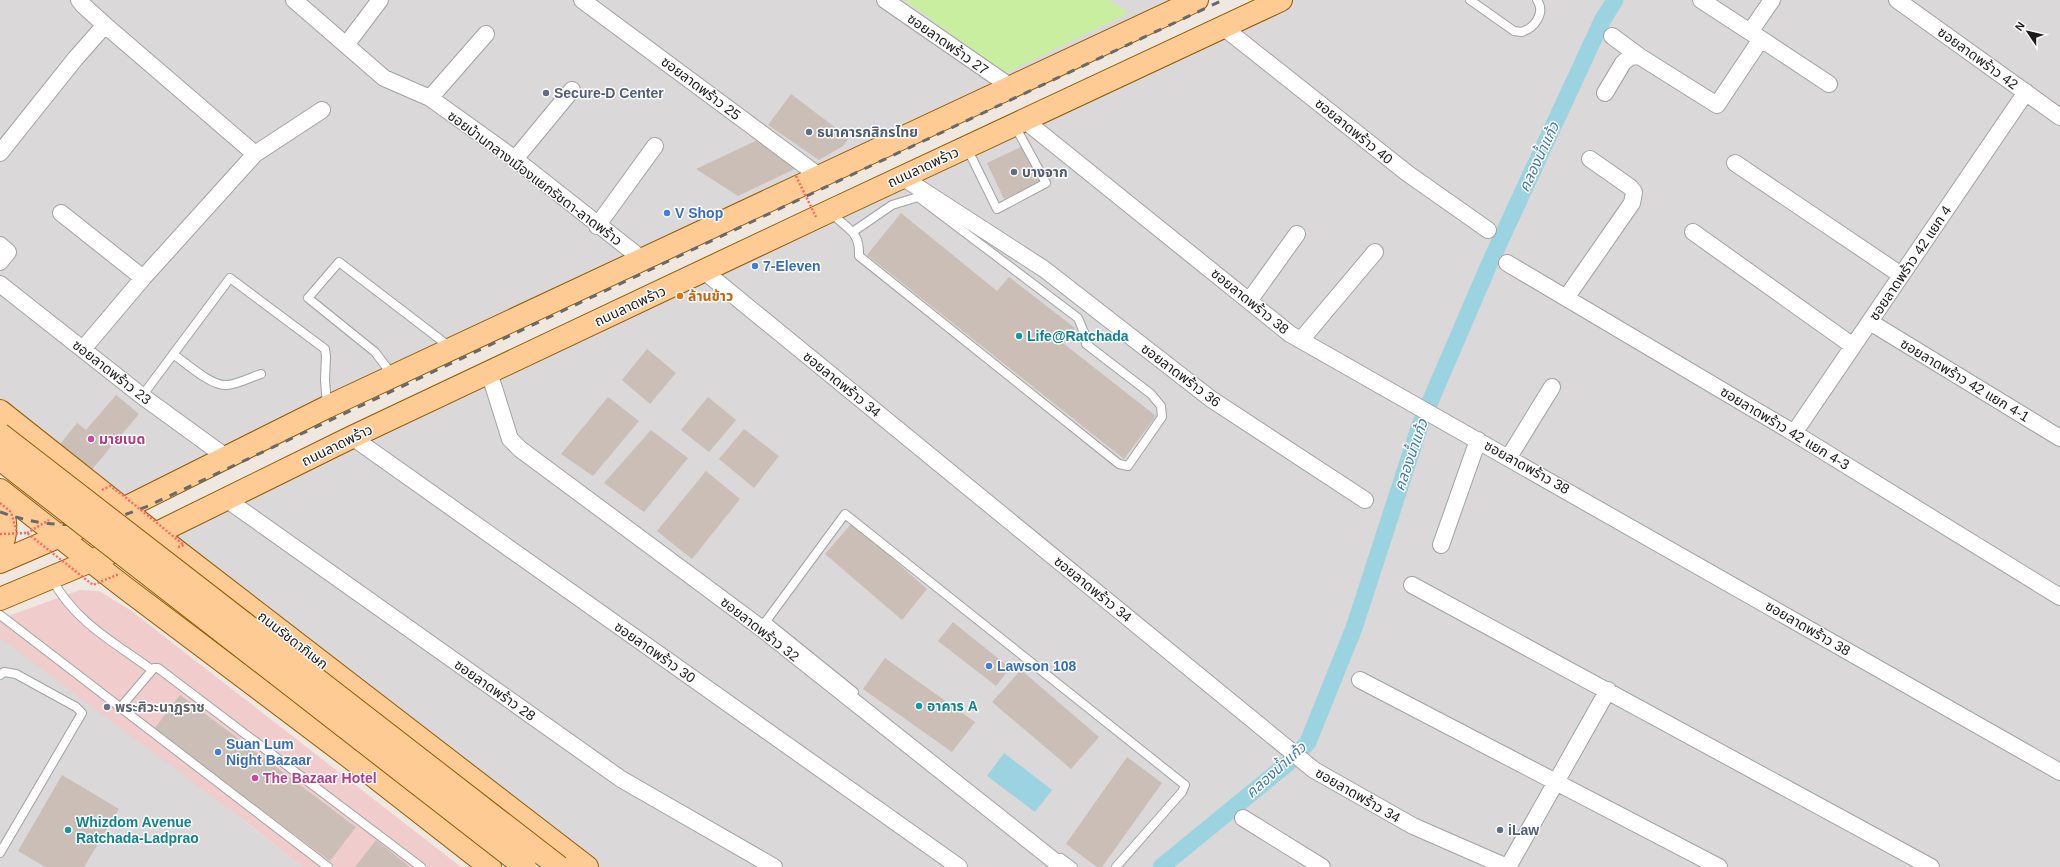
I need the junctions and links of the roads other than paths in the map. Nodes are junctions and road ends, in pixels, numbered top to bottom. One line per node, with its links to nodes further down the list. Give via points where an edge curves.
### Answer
1 (79, 0): 13 (street)
2 (294, 0): 18 (street, ซอยบ้านกลางเมืองแยกรัชดา-ลาดพร้าว)
3 (380, 0): 18 (street)
4 (582, 0): 36 (street, ซอยลาดพร้าว 25)
5 (885, 0): 21 (street, ซอยลาดพร้าว 27)
6 (1281, 0): 14 (main road, ถนนลาดพร้าว)
7 (1470, 0): 8 (lane, via 1514,30 1521,32 1533,26 1539,16 1541,8)
8 (1537, 0)
9 (1701, 0): 17 (street)
10 (1772, 0): 17 (street)
11 (1897, 0): 23 (street, ซอยลาดพร้าว 42)
12 (1192, 1): 21 (main road)
13 (104, 25): 31 (street); 32 (street)
14 (1223, 27): 28 (main road, ถนนลาดพร้าว); 41 (street, ซอยลาดพร้าว 40, via 1407,173)
15 (486, 34): 25 (street)
16 (1612, 36): 19 (street)
17 (1755, 36): 19 (street, via 1717,105); 20 (street)
18 (346, 45): 25 (street, ซอยบ้านกลางเมืองแยกรัชดา-ลาดพร้าว, via 384,78)
19 (1639, 56): 24 (street, via 1630,57 1623,63)
20 (1829, 84)
21 (1011, 88): 36 (main road)
22 (572, 90): 33 (street)
23 (2026, 92): 27 (street, ซอยลาดพร้าว 42); 51 (street, ซอยลาดพร้าว 42 แยก 4)
24 (1605, 93)
25 (430, 98): 33 (street, ซอยบ้านกลางเมืองแยกรัชดา-ลาดพร้าว)
26 (322, 110): 32 (street)
27 (2060, 117)
28 (1019, 121): 30 (main road, ถนนลาดพร้าว); 30 (lane, via 1046,183 998,209); 55 (street, ซอยลาดพร้าว 38)
29 (655, 146): 40 (street)
30 (966, 146): 37 (main road, ถนนลาดพร้าว)
31 (0, 153)
32 (256, 154): 52 (street)
33 (515, 159): 40 (street, ซอยบ้านกลางเมืองแยกรัชดา-ลาดพร้าว)
34 (1590, 159): 54 (street, via 1634,192 1632,203)
35 (1735, 163): 51 (street)
36 (819, 176): 47 (main road)
37 (902, 177): 39 (main road, ถนนลาดพร้าว); 79 (street, ซอยลาดพร้าว 36, via 1044,269 1211,399)
38 (61, 213): 52 (street)
39 (823, 214): 42 (lane); 50 (main road, ถนนลาดพร้าว)
40 (597, 226): 47 (street, ซอยบ้านกลางเมืองแยกรัชดา-ลาดพร้าว)
41 (1488, 230)
42 (854, 231): 42 (lane, via 892,204 918,197 1078,318 1086,344 1151,394 1161,406 1162,417 1128,466 1119,464 859,256 860,243)
43 (1692, 232): 58 (street)
44 (1297, 234): 55 (street)
45 (0, 245): 48 (street, via 8,252)
46 (1375, 252): 57 (street)
47 (642, 259): 59 (main road)
48 (0, 262)
49 (1507, 262): 54 (street, ซอยลาดพร้าว 42 แยก 4-3)
50 (704, 270): 62 (main road, ถนนลาดพร้าว); 118 (street, ซอยลาดพร้าว 34, via 1314,770 1413,826)
51 (1901, 275): 56 (street, ซอยลาดพร้าว 42 แยก 4)
52 (143, 278): 60 (street)
53 (0, 284): 60 (street, ซอยลาดพร้าว 23)
54 (1566, 298): 69 (street, ซอยลาดพร้าว 42 แยก 4-3)
55 (1249, 301): 57 (street, ซอยลาดพร้าว 38)
56 (1870, 322): 58 (street, ซอยลาดพร้าว 42 แยก 4); 72 (street, ซอยลาดพร้าว 42 แยก 4-1)
57 (1301, 340): 73 (street, ซอยลาดพร้าว 38)
58 (1853, 346): 69 (street, ซอยลาดพร้าว 42 แยก 4)
59 (452, 349): 64 (main road); 64 (lane, via 339,262 308,298 375,352)
60 (83, 350): 66 (street, ซอยลาดพร้าว 23)
61 (173, 354): 63 (lane, via 219,384 231,384); 66 (lane); 67 (lane, via 230,278 325,349)
62 (489, 372): 71 (main road, ถนนลาดพร้าว); 93 (street, ซอยลาดพร้าว 32, via 510,439 520,449)
63 (261, 374)
64 (393, 377): 67 (main road)
65 (1552, 387): 75 (street)
66 (142, 396): 74 (street, ซอยลาดพร้าว 23)
67 (327, 407): 74 (main road)
68 (0, 411): 81 (main road, ถนนรัชดาภิเษก)
69 (1794, 433): 90 (street, ซอยลาดพร้าว 42 แยก 4-3)
70 (0, 434): 110 (main road, ถนนรัชดาภิเษก, bridge)
71 (352, 437): 78 (main road, ถนนลาดพร้าว); 113 (street, ซอยลาดพร้าว 30)
72 (2060, 438)
73 (1478, 440): 75 (street, ซอยลาดพร้าว 38); 84 (street)
74 (226, 457): 81 (main road)
75 (1509, 457): 101 (street, ซอยลาดพร้าว 38)
76 (0, 458): 109 (main road, bridge)
77 (0, 490): 83 (main road)
78 (226, 499): 82 (main road, ถนนลาดพร้าว); 112 (street, ซอยลาดพร้าว 28, via 621,779)
79 (1365, 500)
80 (0, 503): 85 (main road, via 4,510 5,526)
81 (125, 508): 82 (main road, ถนนรัชดาภิเษก); 83 (main road)
82 (155, 534): 86 (main road, ถนนลาดพร้าว); 99 (main road, ถนนรัชดาภิเษก)
83 (60, 536): 86 (main road); 87 (main road)
84 (1441, 545)
85 (0, 548)
86 (89, 560): 88 (main road, ถนนลาดพร้าว); 100 (main road)
87 (0, 562)
88 (50, 576): 91 (main road, ถนนลาดพร้าว); 94 (lane, via 59,593 83,620)
89 (1412, 585): 97 (street)
90 (2060, 597)
91 (0, 598)
92 (0, 615): 98 (lane)
93 (763, 624): 114 (street, ซอยลาดพร้าว 32); 115 (lane); 116 (lane, via 845,514 1185,785 1182,792)
94 (152, 670): 98 (lane); 108 (lane, via 156,667 163,671)
95 (0, 674): 105 (lane, via 16,674 76,707 82,713)
96 (1360, 680): 102 (street)
97 (1608, 690): 102 (street); 120 (street)
98 (120, 708): 107 (lane)
99 (383, 709): 100 (main road, via 363,709 355,714 344,729 343,738); 103 (main road, ถนนรัชดาภิเษก)
100 (348, 756): 106 (main road)
101 (2060, 772)
102 (1556, 782): 118 (street); 119 (street)
103 (514, 810): 106 (main road, via 491,809 483,814 472,828 470,837); 111 (main road, ถนนรัชดาภิเษก)
104 (1243, 818): 117 (street)
105 (0, 853)
106 (483, 862)
107 (328, 867)
108 (421, 867)
109 (525, 867)
110 (559, 867)
111 (587, 867)
112 (774, 867)
113 (959, 867)
114 (1062, 867)
115 (1072, 867)
116 (1116, 867)
117 (1322, 867)
118 (1508, 867)
119 (1719, 867)
120 (1931, 867)

